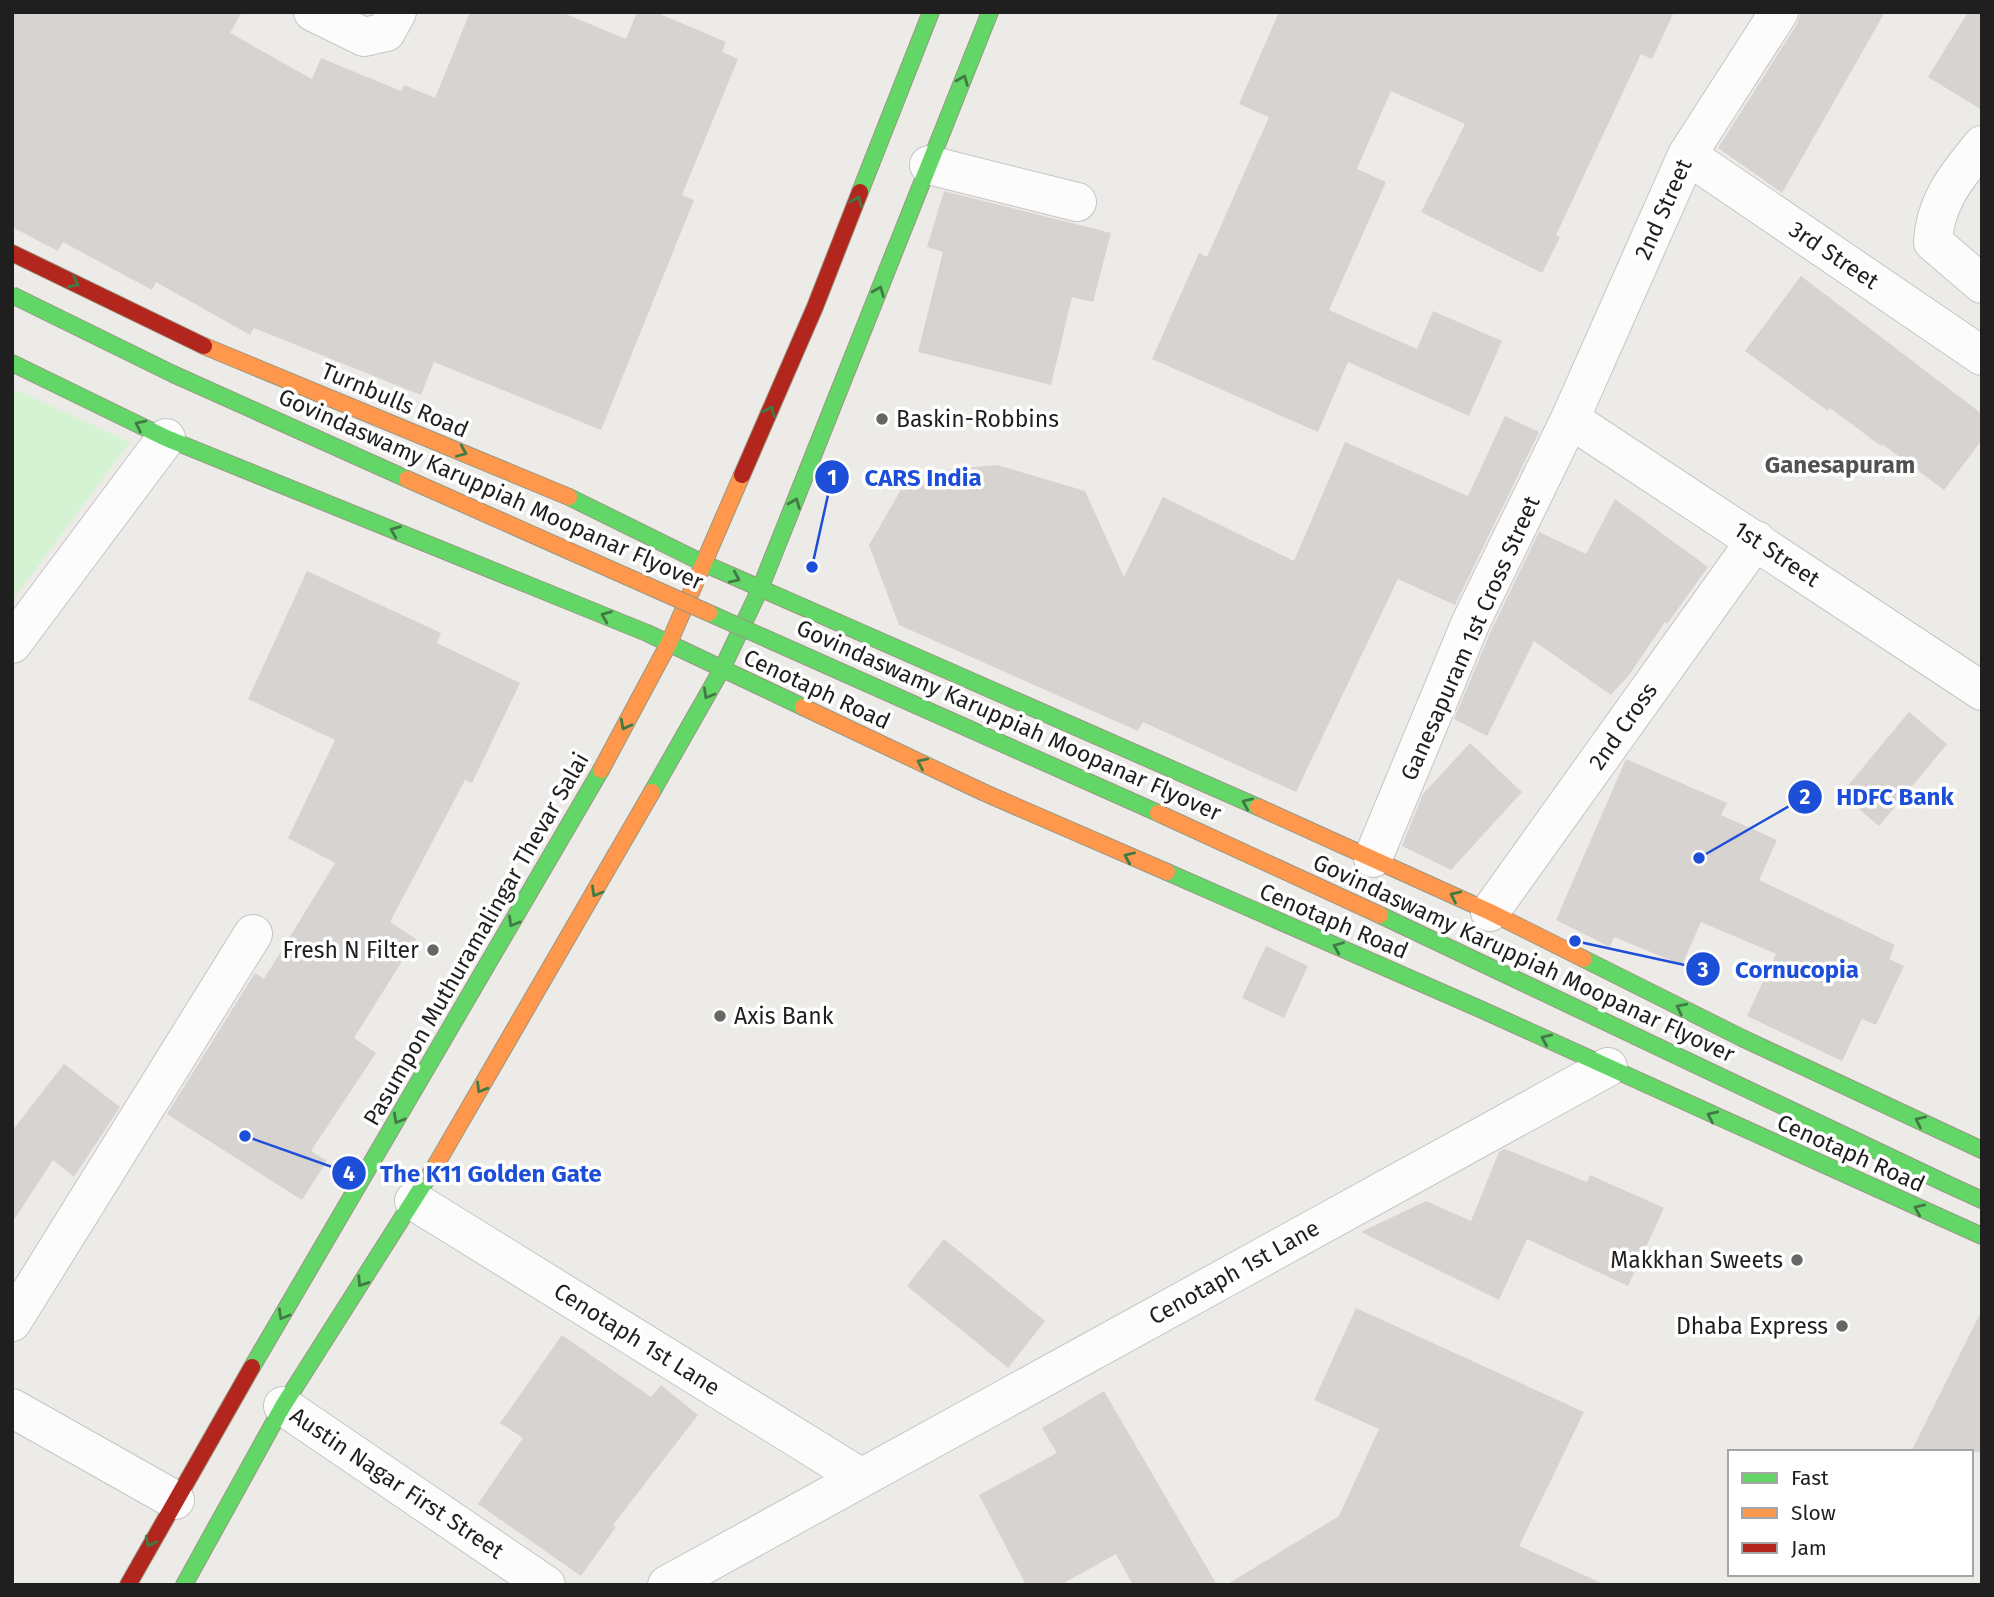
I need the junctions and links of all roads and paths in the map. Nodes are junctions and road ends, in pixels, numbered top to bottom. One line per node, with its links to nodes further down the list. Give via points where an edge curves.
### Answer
1 (313, 12): 5 (street, via 364,37)
2 (931, 12): 19 (main road, Pasumpon Muthuramalingar Thevar Salai, one-way to 2, via 815,307)
3 (989, 12): 8 (main road, one-way to 3)
4 (1779, 12): 7 (street, 2nd Street)
5 (386, 24)
6 (1982, 145): 11 (street, via 1934,217 1933,242)
7 (1687, 155): 13 (street, 3rd Street); 15 (street, 2nd Street)
8 (929, 164): 9 (street); 20 (main road, one-way to 8)
9 (1077, 202)
10 (12, 253): 18 (main road, Turnbulls Road, one-way to 18, via 197,343 573,499)
11 (1982, 284)
12 (12, 295): 33 (main road, Govindaswamy Karuppiah Moopanar Flyover, bridge, via 173,374 1292,873)
13 (1982, 356)
14 (12, 363): 16 (main road, one-way to 14)
15 (1570, 419): 17 (street, 1st Street); 28 (street, Ganesapuram 1st Cross Street, via 1471,622)
16 (166, 438): 22 (main road, one-way to 16); 24 (street)
17 (1756, 540): 27 (street, 1st Street); 29 (street, 2nd Cross)
18 (677, 564): 19 (main road, Turnbulls Road); 22 (main road)
19 (705, 564): 20 (main road, Turnbulls Road, one-way to 20); 23 (main road, Pasumpon Muthuramalingar Thevar Salai)
20 (760, 589): 21 (main road); 26 (main road)
21 (776, 610): 25 (main road); 28 (main road, one-way to 21)
22 (652, 621): 23 (main road)
23 (669, 643): 26 (main road, Cenotaph Road); 40 (main road, Pasumpon Muthuramalingar Thevar Salai, one-way to 40, via 581,806)
24 (12, 644)
25 (747, 667): 26 (main road, Cenotaph Road); 31 (main road, Cenotaph Road, one-way to 25, via 985,793)
26 (722, 669): 34 (main road, one-way to 34)
27 (1982, 691)
28 (1373, 858): 29 (main road, one-way to 28)
29 (1490, 912): 32 (main road, one-way to 29, via 1742,1038)
30 (253, 934): 36 (street)
31 (1608, 1068): 35 (main road, Cenotaph Road, one-way to 31); 39 (street, Cenotaph 1st Lane)
32 (1982, 1150)
33 (1982, 1200)
34 (414, 1201): 37 (main road, one-way to 37); 39 (street, Cenotaph 1st Lane)
35 (1982, 1236)
36 (12, 1322)
37 (283, 1406): 42 (main road); 43 (street, Austin Nagar First Street)
38 (12, 1408): 40 (street)
39 (860, 1477): 44 (street, Cenotaph 1st Lane)
40 (175, 1500): 41 (main road, Pasumpon Muthuramalingar Thevar Salai, one-way to 41)
41 (128, 1585)
42 (184, 1585)
43 (546, 1585)
44 (667, 1585)

